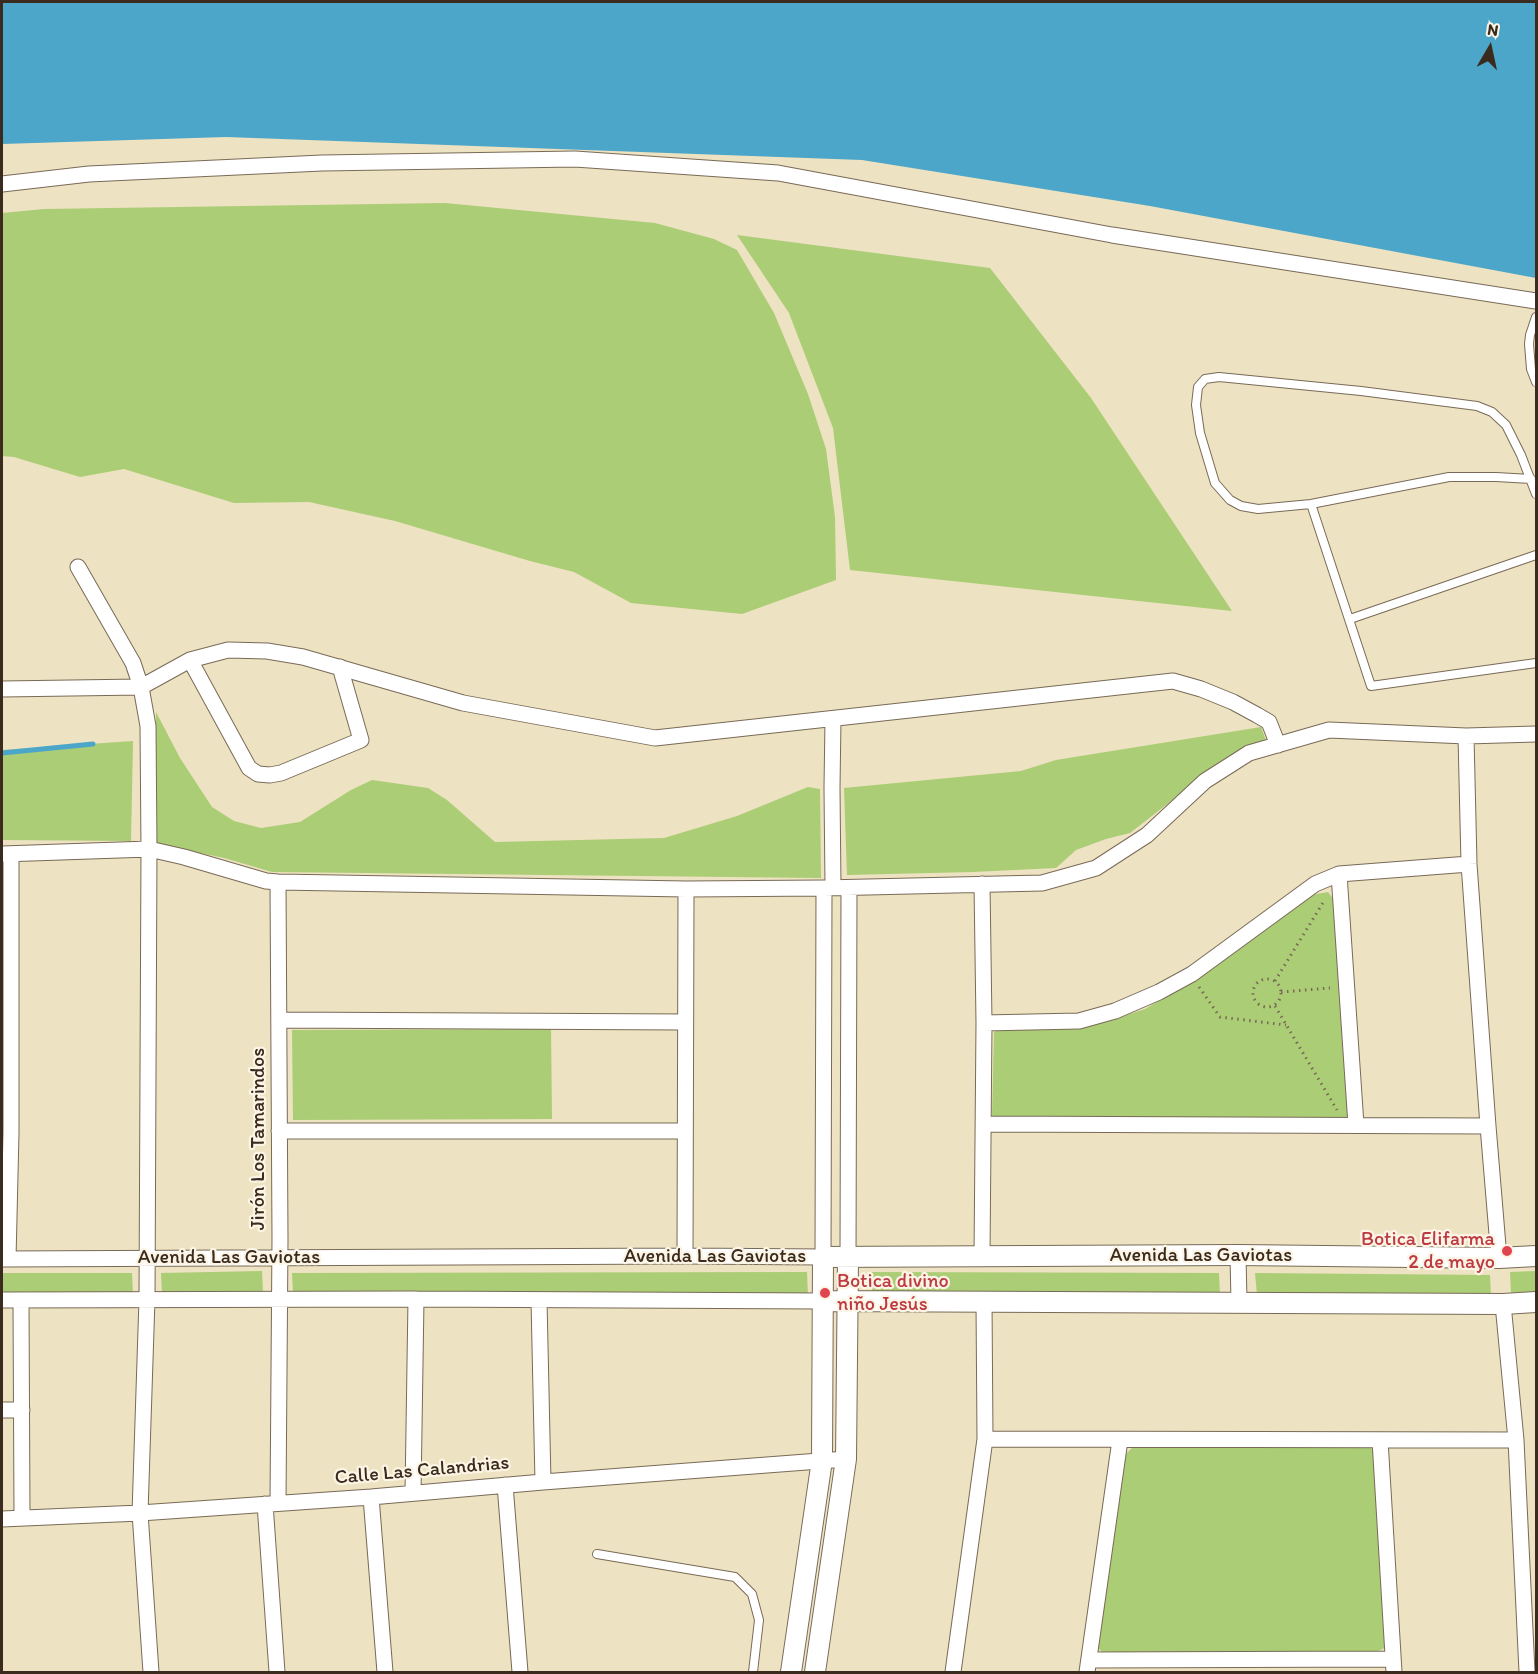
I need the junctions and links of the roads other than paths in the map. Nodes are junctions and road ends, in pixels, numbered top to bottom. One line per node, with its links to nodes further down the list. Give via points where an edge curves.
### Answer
1 (2, 184): 2 (street, via 89,174 322,163 575,159 778,173 1112,235)
2 (1536, 302)
3 (1536, 317): 4 (lane, via 1529,344)
4 (1536, 382)
5 (1531, 479): 6 (lane); 7 (lane, via 1449,477); 7 (lane, via 1506,425 1492,412 1477,406 1219,376 1205,379 1198,387 1196,405 1215,483 1240,506 1258,509)
6 (1536, 494)
7 (1311, 504): 10 (lane)
8 (1536, 555): 10 (lane)
9 (78, 567): 14 (street, via 133,663)
10 (1350, 619): 12 (lane, via 1371,686)
11 (190, 660): 13 (street, via 228,650 267,651); 13 (street, via 249,768 270,776 362,740); 14 (street)
12 (1536, 663)
13 (340, 667): 16 (street, via 463,703 656,738)
14 (141, 687): 15 (street); 20 (street, via 148,729)
15 (2, 689)
16 (832, 719): 19 (street, via 1173,681 1233,702 1269,722); 26 (street)
17 (1536, 734): 18 (street)
18 (1466, 736): 19 (street, via 1329,730); 22 (street)
19 (1278, 745): 25 (street, via 1249,753 1205,781 1147,835 1096,868 1042,883)
20 (149, 849): 21 (street); 24 (street); 43 (street)
21 (6, 854): 28 (street)
22 (1469, 864): 23 (street); 34 (street)
23 (1339, 874): 31 (street, via 1315,884 1192,974 1115,1011 1078,1021); 33 (street)
24 (278, 882): 27 (street); 29 (street, Jirón Los Tamarindos)
25 (982, 884): 26 (street); 31 (street)
26 (835, 888): 27 (street); 42 (street); 45 (street)
27 (686, 889): 30 (street)
28 (6, 995): 37 (street)
29 (279, 1020): 30 (street); 35 (street, Jirón Los Tamarindos)
30 (685, 1022): 36 (street)
31 (984, 1023): 32 (street)
32 (983, 1124): 33 (street); 40 (street)
33 (1356, 1125): 34 (street)
34 (1488, 1126): 46 (street)
35 (279, 1131): 36 (street); 44 (street, Jirón Los Tamarindos)
36 (685, 1131): 39 (street)
37 (6, 1132): 47 (street)
38 (1238, 1255): 40 (street, Avenida Las Gaviotas); 46 (street, Avenida Las Gaviotas); 57 (street)
39 (685, 1256): 42 (street, Avenida Las Gaviotas); 44 (street, Avenida Las Gaviotas)
40 (982, 1256): 45 (street, Avenida Las Gaviotas)
41 (1536, 1256): 46 (street, Avenida Las Gaviotas)
42 (823, 1257): 45 (street, Avenida Las Gaviotas); 54 (street)
43 (147, 1258): 44 (street, Avenida Las Gaviotas); 47 (street, Avenida Las Gaviotas); 48 (street)
44 (280, 1258): 52 (street, Jirón Los Tamarindos)
45 (848, 1258): 55 (street)
46 (1499, 1258)
47 (5, 1259)
48 (147, 1299): 51 (street); 52 (street); 73 (street)
49 (416, 1299): 52 (street); 53 (street); 70 (street)
50 (2, 1300): 51 (street)
51 (21, 1300): 61 (street)
52 (280, 1300): 72 (street, Jirón Los Tamarindos)
53 (539, 1300): 54 (street); 68 (street)
54 (824, 1301): 55 (street); 67 (street)
55 (848, 1301): 56 (street); 66 (street)
56 (984, 1301): 57 (street); 62 (street)
57 (1239, 1302): 59 (street)
58 (1536, 1302): 59 (street)
59 (1503, 1304): 65 (street)
60 (2, 1410): 61 (street)
61 (22, 1410): 74 (street)
62 (985, 1439): 63 (street); 87 (street)
63 (1120, 1440): 64 (street); 78 (street)
64 (1380, 1440): 65 (street); 79 (street)
65 (1516, 1440): 77 (street)
66 (846, 1459): 67 (street, Calle Las Calandrias); 86 (street)
67 (822, 1461): 68 (street, Calle Las Calandrias); 85 (street)
68 (543, 1482): 69 (street, Calle Las Calandrias)
69 (505, 1485): 70 (street, Calle Las Calandrias); 83 (street)
70 (413, 1493): 71 (street, Calle Las Calandrias)
71 (372, 1497): 72 (street, Calle Las Calandrias); 82 (street)
72 (272, 1504): 73 (street, Calle Las Calandrias); 81 (street, Jirón Los Tamarindos)
73 (140, 1513): 74 (street, Calle Las Calandrias); 80 (street)
74 (22, 1517): 75 (street, Calle Las Calandrias)
75 (2, 1519)
76 (597, 1554): 84 (lane, via 735,1577 752,1594 759,1620)
77 (1530, 1623): 88 (street)
78 (1088, 1666): 79 (street)
79 (1393, 1666)
80 (151, 1672)
81 (277, 1672)
82 (384, 1672)
83 (520, 1672)
84 (753, 1672)
85 (791, 1672)
86 (815, 1672)
87 (953, 1672)
88 (1527, 1672)

